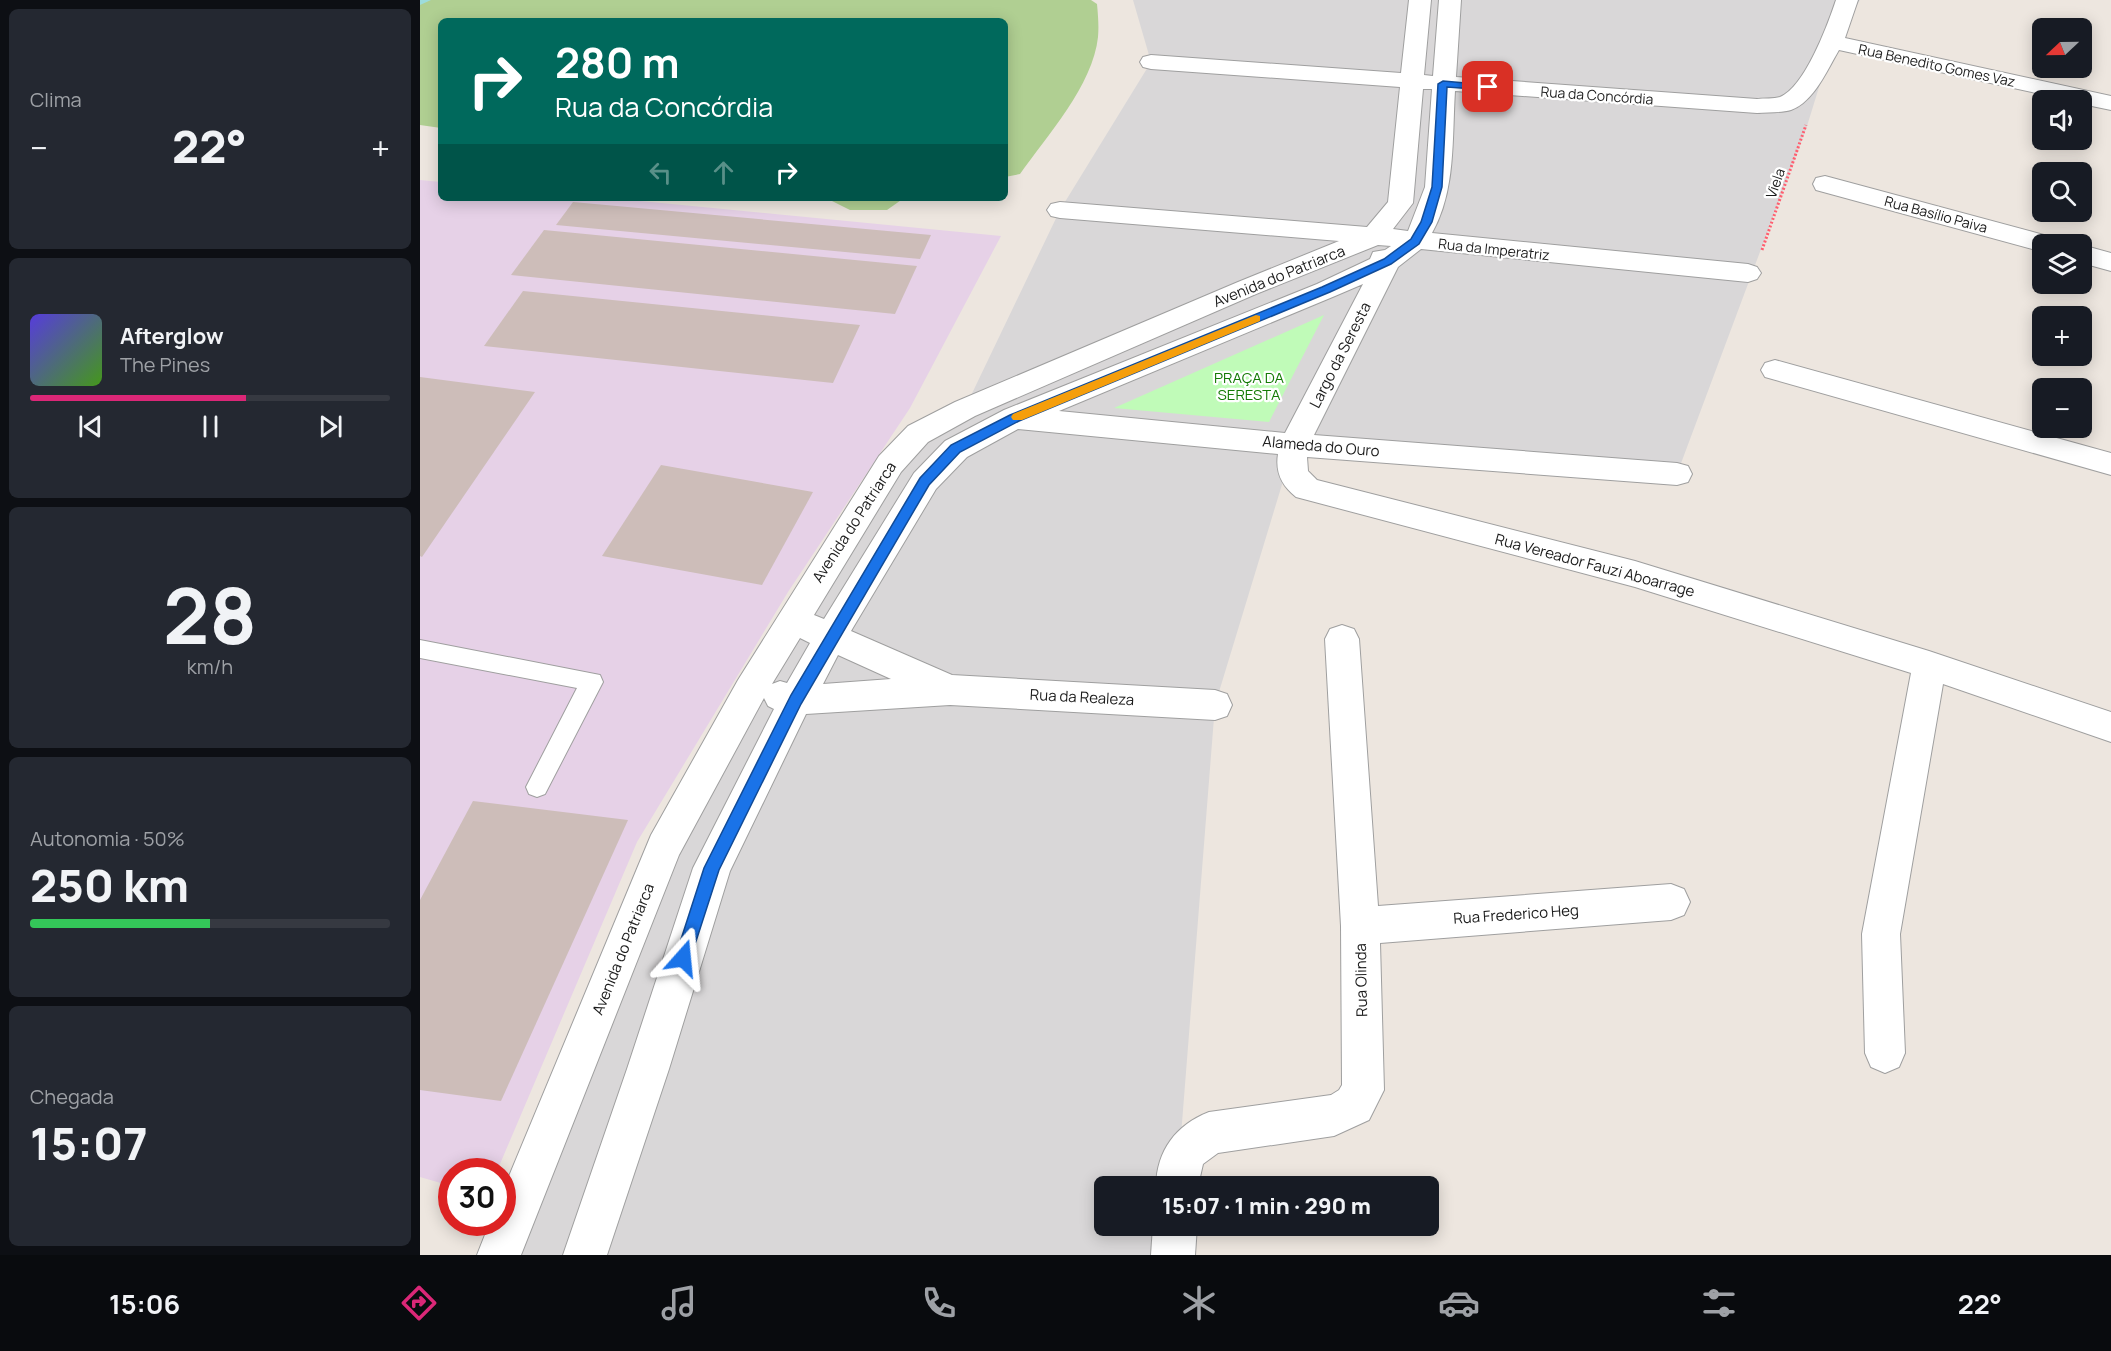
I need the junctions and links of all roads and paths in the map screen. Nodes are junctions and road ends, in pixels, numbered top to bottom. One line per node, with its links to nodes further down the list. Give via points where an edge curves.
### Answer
1 (1420, 0): 6 (street, Avenida do Patriarca)
2 (1450, 0): 6 (street, Avenida do Patriarca)
3 (1847, 0): 4 (street)
4 (1833, 42): 7 (street, Rua Benedito Gomes Vaz); 8 (street, via 1799,95)
5 (1151, 62): 6 (street, Rua da Concórdia)
6 (1428, 83): 8 (street, Rua da Concórdia, via 1757,106); 12 (street, Avenida do Patriarca, via 1437,187 1426,222); 13 (street, Avenida do Patriarca, via 1400,203)
7 (2111, 103)
8 (1785, 104): 16 (path, Viela, via 1807,126 1754,268)
9 (1825, 184): 11 (street, Rua Basílio Paiva)
10 (1060, 210): 13 (street)
11 (2032, 240)
12 (1415, 241): 13 (street, Avenida do Patriarca); 16 (street, Rua da Imperatriz)
13 (1374, 247): 18 (street, Avenida do Patriarca, via 1248,288); 19 (street, Avenida do Patriarca, via 1316,294); 20 (street, Largo da Seresta)
14 (2092, 257): 15 (street)
15 (2111, 262)
16 (1748, 273)
17 (1775, 370): 21 (street)
18 (965, 409): 19 (street, Alameda do Ouro); 23 (street, Avenida do Patriarca, via 918,434 890,464)
19 (1014, 418): 20 (street, Alameda do Ouro); 24 (street, Avenida do Patriarca, via 956,448 924,481)
20 (1294, 445): 22 (street, Alameda do Ouro); 27 (street, Rua Vereador Fauzi Aboarrage, via 1291,470 1296,481 1307,489 1635,574)
21 (2111, 464)
22 (1677, 474)
23 (792, 621): 24 (street, Rua da Realeza); 28 (street, Avenida do Patriarca)
24 (831, 636): 29 (street, Rua da Realeza); 30 (street, Avenida do Patriarca)
25 (1342, 639): 35 (street, Rua Olinda)
26 (420, 649): 33 (lane, via 592,682)
27 (1929, 665): 32 (street, Rua Vereador Fauzi Aboarrage); 36 (street, via 1881,934)
28 (750, 690): 30 (street, Rua da Realeza); 39 (street, Avenida do Patriarca, via 664,847)
29 (950, 690): 30 (street, Rua da Realeza); 31 (street, Rua da Realeza)
30 (796, 700): 40 (street, Avenida do Patriarca, via 712,868)
31 (1215, 705)
32 (2111, 727)
33 (537, 787)
34 (1671, 902): 35 (street, Rua Frederico Heg)
35 (1360, 926): 37 (street, Rua Olinda, via 1363,1090 1354,1105 1334,1115 1209,1133 1188,1149)
36 (1886, 1053)
37 (1178, 1176)
38 (1174, 1236): 41 (street)
39 (499, 1255)
40 (585, 1255)
41 (1173, 1255)

